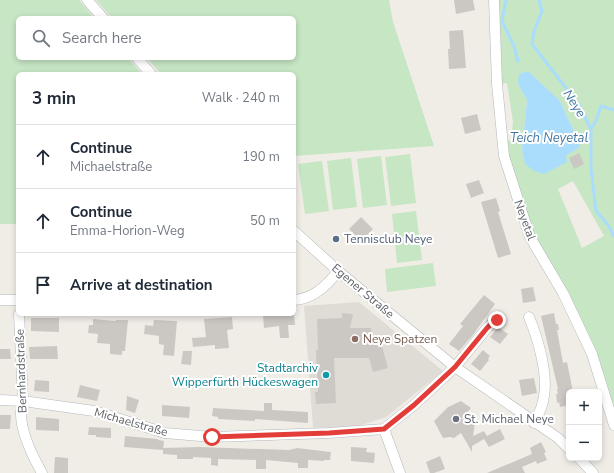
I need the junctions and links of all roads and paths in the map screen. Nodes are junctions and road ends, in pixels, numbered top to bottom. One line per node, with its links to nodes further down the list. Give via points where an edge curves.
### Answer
1 (88, 0): 3 (street)
2 (494, 0): 18 (street, Neyetal, via 497,84 504,156 530,237 563,293 592,354)
3 (101, 16)
4 (139, 60): 5 (street)
5 (149, 72)
6 (296, 233): 7 (street, Egener Straße)
7 (338, 271): 10 (street, via 319,291); 14 (street, Egener Straße)
8 (0, 300): 9 (street)
9 (16, 300)
10 (296, 300)
11 (19, 316): 16 (street, Bernhardstraße)
12 (529, 317): 17 (street, via 537,337 546,383 541,410)
13 (497, 320): 14 (street, via 487,328)
14 (455, 367): 17 (street, Egener Straße); 19 (street)
15 (0, 400): 16 (street, Michaelstraße)
16 (23, 401): 19 (street, Michaelstraße, via 94,411 165,433 212,437); 22 (street, Bernhardstraße, via 21,414 26,436)
17 (534, 423): 20 (street, Egener Straße)
18 (614, 425)
19 (384, 429): 23 (street)
20 (566, 446)
21 (582, 461): 24 (street)
22 (42, 473)
23 (400, 473)
24 (593, 473)

